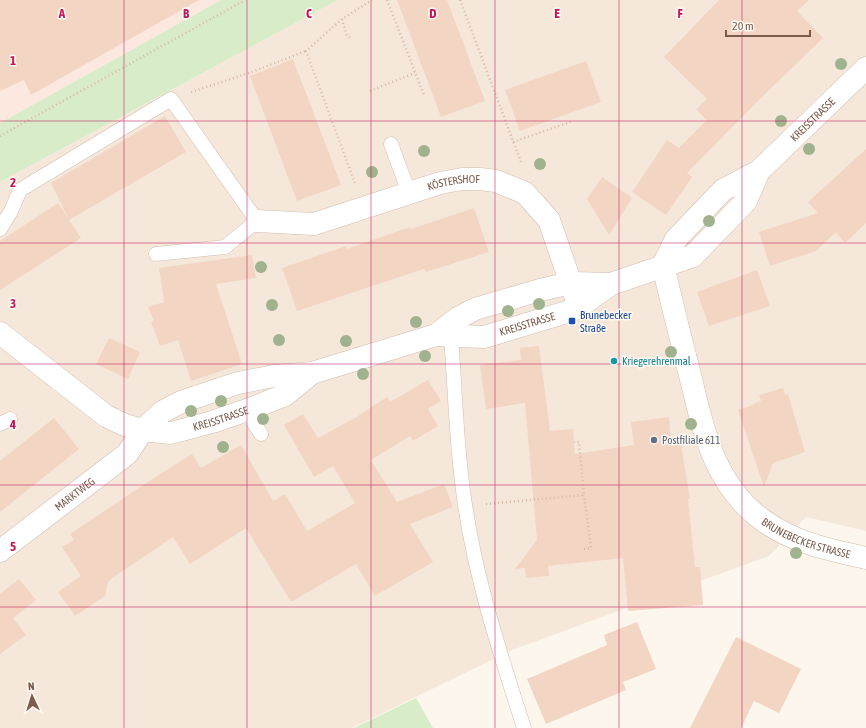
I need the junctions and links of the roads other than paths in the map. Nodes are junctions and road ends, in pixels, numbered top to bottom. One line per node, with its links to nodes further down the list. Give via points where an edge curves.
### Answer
1 (866, 68): 7 (street, KREISSTRASSE, via 759,171 723,190 676,239)
2 (391, 144): 3 (lane)
3 (409, 193): 4 (street, KÖSTERSHOF, via 314,224); 8 (street, KÖSTERSHOF, via 462,179 496,181 525,193 549,220)
4 (257, 221): 5 (lane, via 171,100 20,190); 6 (lane, via 225,247)
5 (0, 229)
6 (156, 254)
7 (663, 265): 9 (street, KREISSTRASSE); 18 (street, BRUNEBECKER STRASSE, via 706,438 722,475 733,491 764,522 782,532 820,548)
8 (571, 283): 9 (street, KREISSTRASSE); 10 (street, KÖSTERSHOF); 11 (street, KREISSTRASSE, via 475,309)
9 (611, 284): 10 (street, KREISSTRASSE)
10 (579, 307): 11 (street, KREISSTRASSE, via 484,337)
11 (448, 329): 13 (street, KREISSTRASSE); 19 (lane, via 463,491 475,558 494,634)
12 (0, 333): 15 (street, KREISSTRASSE, via 106,416)
13 (312, 373): 14 (street, KREISSTRASSE, via 284,395); 15 (street, KREISSTRASSE, via 274,376 238,383 181,402 162,412)
14 (250, 409): 15 (street, KREISSTRASSE, via 171,433); 16 (lane)
15 (143, 430): 17 (street, MARKTWEG, via 127,454)
16 (261, 434)
17 (0, 550)
18 (866, 558)
19 (524, 728)

